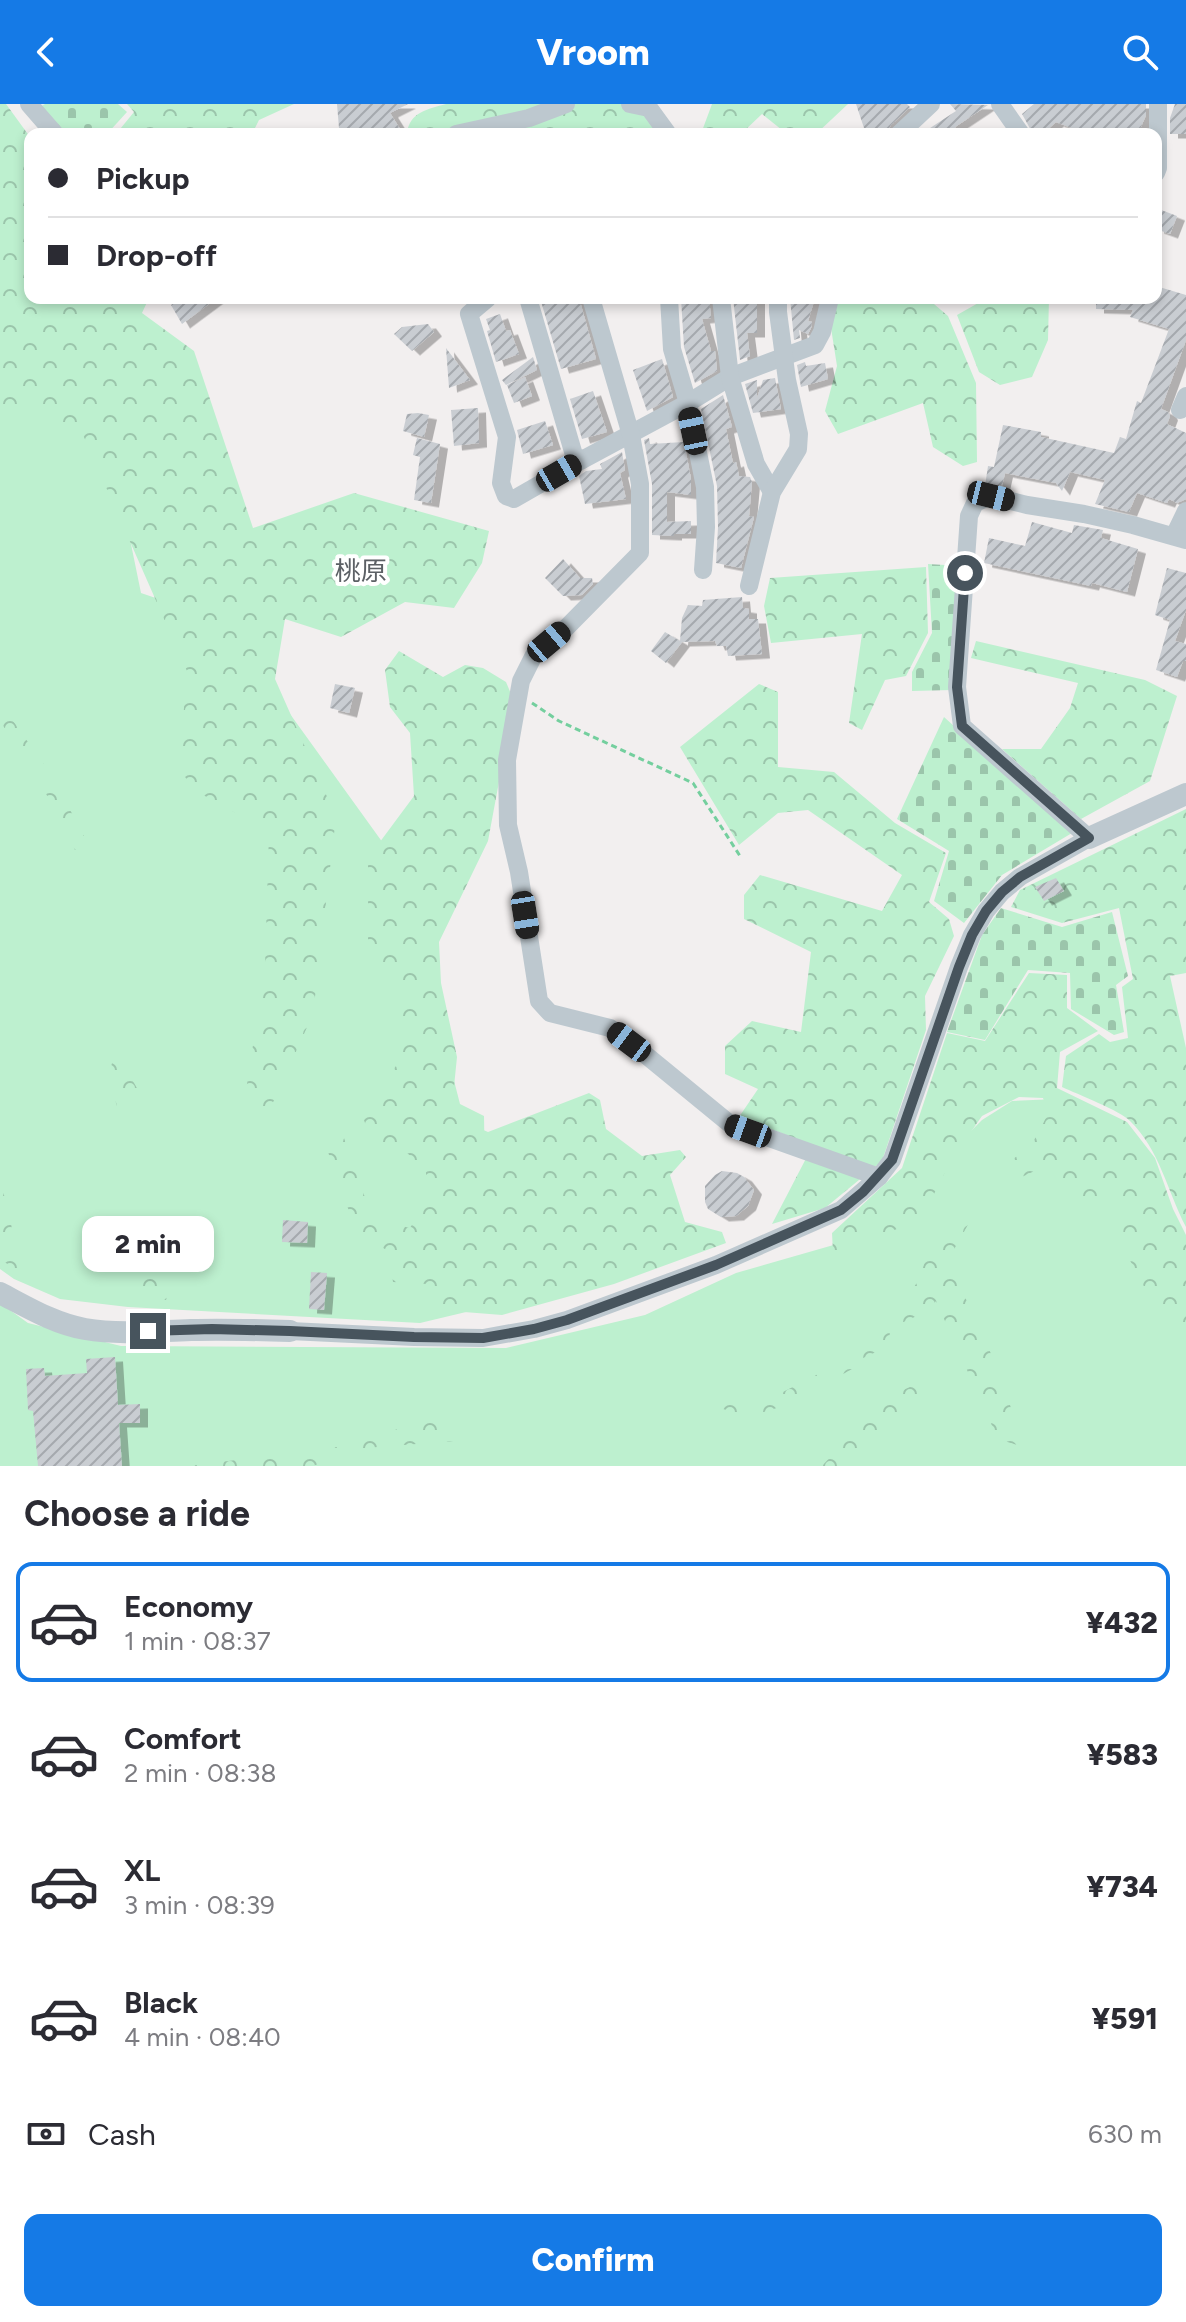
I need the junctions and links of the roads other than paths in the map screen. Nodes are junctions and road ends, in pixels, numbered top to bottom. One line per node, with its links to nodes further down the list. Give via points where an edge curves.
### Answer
1 (29, 104): 7 (street)
2 (566, 104): 8 (street)
3 (931, 104): 10 (street)
4 (1000, 104): 11 (street)
5 (1158, 104): 12 (street)
6 (643, 105): 9 (street)
7 (50, 128)
8 (483, 128)
9 (663, 128)
10 (905, 128)
11 (1017, 128)
12 (1158, 128)
13 (481, 304): 24 (street, via 469,314 507,437 501,483 506,496 514,499)
14 (530, 304): 24 (street, via 574,455)
15 (593, 304): 23 (street)
16 (669, 304): 22 (street, via 672,349)
17 (722, 304): 21 (street)
18 (778, 304): 20 (street)
19 (829, 304): 20 (street, via 815,345)
20 (783, 355): 21 (street); 25 (street, via 798,449)
21 (730, 377): 22 (street); 25 (street, via 756,464)
22 (688, 403): 23 (street); 28 (street, via 705,487)
23 (631, 435): 24 (street); 32 (street, via 640,484 640,553 534,655 521,681 507,760 508,825 539,1001 550,1013 610,1028 730,1124)
24 (582, 460)
25 (772, 492): 29 (street)
26 (1186, 511): 27 (street)
27 (1180, 538): 31 (street, via 991,496 975,503 969,516 957,687 962,726)
28 (703, 570)
29 (749, 586)
30 (1186, 794): 31 (street)
31 (1089, 838): 32 (street, via 1020,877 986,911 959,967 892,1160)
32 (879, 1177): 34 (street, via 841,1210 786,1235 534,1329 483,1338)
33 (0, 1293): 34 (street, via 84,1329)
34 (290, 1331)

